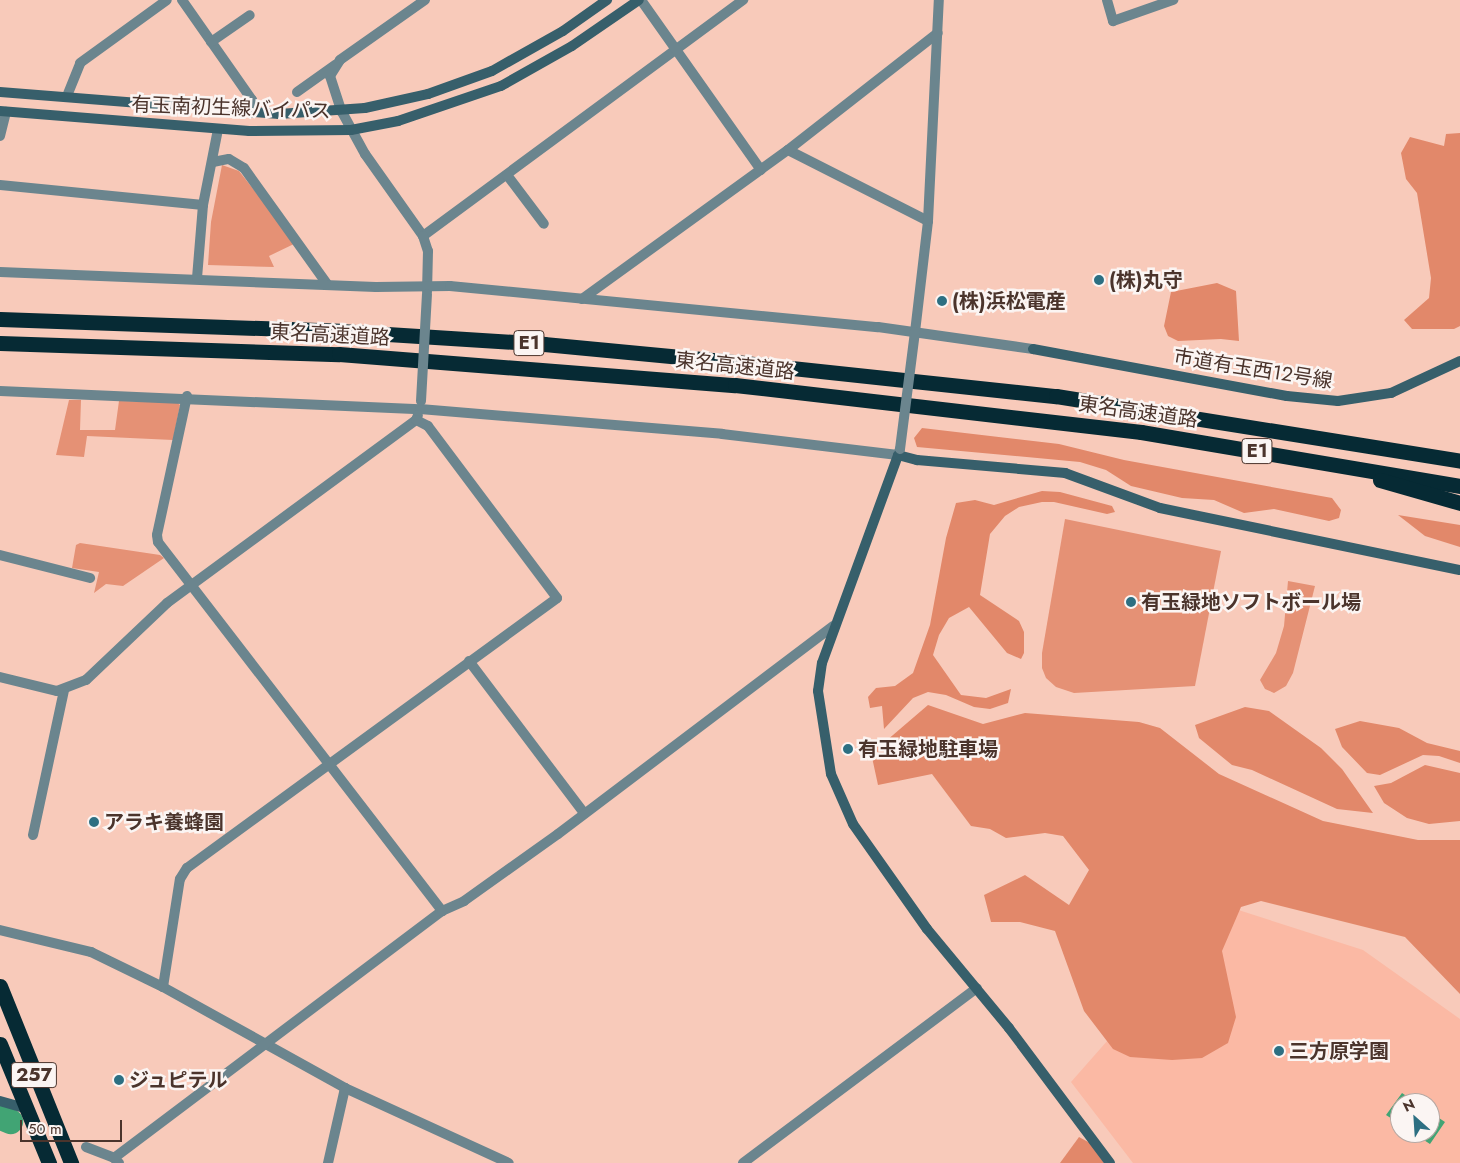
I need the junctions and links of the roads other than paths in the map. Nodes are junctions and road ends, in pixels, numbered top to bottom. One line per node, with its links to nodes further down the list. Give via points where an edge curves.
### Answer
1 (167, 0): 18 (street, via 80,63)
2 (182, 0): 13 (street)
3 (425, 0): 10 (street)
4 (607, 0): 20 (street, 有玉南初生線バイパス, via 563,31 492,71 428,94)
5 (640, 0): 14 (street); 23 (street, 有玉南初生線バイパス, via 572,46 501,86 398,121)
6 (743, 0): 14 (street)
7 (939, 0): 12 (street)
8 (1107, 0): 9 (street, via 1113,20)
9 (1173, 0)
10 (413, 3): 15 (street)
11 (250, 15): 13 (street)
12 (938, 33): 25 (street); 31 (street)
13 (211, 42): 21 (street, via 252,100)
14 (677, 48): 27 (street); 28 (street)
15 (340, 60): 17 (street); 20 (street, via 330,76)
16 (0, 92): 18 (street, 有玉南初生線バイパス)
17 (297, 92)
18 (67, 96): 21 (street, 有玉南初生線バイパス)
19 (3, 111): 22 (street, 有玉南初生線バイパス); 24 (street)
20 (342, 112): 21 (street, 有玉南初生線バイパス); 23 (street)
21 (252, 113)
22 (218, 129): 23 (street, 有玉南初生線バイパス); 26 (street)
23 (351, 130): 33 (street, via 372,166)
24 (0, 136)
25 (788, 150): 27 (street); 31 (street)
26 (213, 162): 30 (street); 36 (street, via 224,158 244,168)
27 (761, 170): 38 (street)
28 (507, 175): 32 (street); 33 (street)
29 (0, 185): 30 (street)
30 (203, 205): 35 (street)
31 (928, 221): 40 (street)
32 (544, 224)
33 (423, 236): 37 (street, via 428,251)
34 (0, 272): 35 (street)
35 (197, 278): 36 (street)
36 (327, 284): 37 (street)
37 (427, 290): 38 (street); 45 (street, bridge)
38 (582, 299): 40 (street)
39 (0, 319): 47 (highway, 東名高速道路 / E1, via 340,331 544,344 1056,396)
40 (915, 332): 42 (street, 市道有玉西12号線, via 1034,349 1287,396 1338,402 1391,394); 48 (street, bridge)
41 (0, 343): 50 (highway, 東名高速道路 / E1, via 339,354 542,368 1052,420)
42 (1460, 362)
43 (0, 391): 44 (street)
44 (187, 396): 45 (street); 57 (street, via 157,535 182,576)
45 (420, 405): 46 (street); 48 (street)
46 (416, 420): 57 (street); 59 (street, via 428,426 557,598)
47 (1312, 435): 49 (highway); 51 (highway, 東名高速道路 / E1)
48 (899, 452): 55 (street, via 917,460 1065,472 1160,508); 58 (street)
49 (1460, 452)
50 (1308, 459): 52 (highway, 東名高速道路 / E1); 53 (highway)
51 (1460, 461)
52 (1460, 486)
53 (1460, 503)
54 (0, 555): 56 (street)
55 (1460, 570)
56 (90, 578)
57 (192, 584): 61 (street, via 166,603 86,680); 62 (street)
58 (833, 626): 63 (street); 69 (street, via 818,691 826,752 836,790 853,824 884,868 928,929)
59 (469, 661): 62 (street); 63 (street)
60 (0, 677): 61 (street)
61 (64, 691): 64 (street)
62 (327, 763): 65 (street); 68 (street, via 187,868 180,878)
63 (584, 813): 65 (street, via 464,901)
64 (34, 835)
65 (442, 911): 71 (street)
66 (0, 930): 68 (street, via 74,946)
67 (0, 986): 78 (highway, 257)
68 (163, 986): 71 (street)
69 (977, 988): 81 (street); 82 (street)
70 (0, 1044): 74 (highway, 257)
71 (268, 1044): 72 (street); 76 (street)
72 (345, 1088): 79 (street); 80 (street)
73 (0, 1101): 74 (street)
74 (25, 1108): 77 (highway, 257)
75 (86, 1147): 76 (street)
76 (117, 1160)
77 (49, 1163)
78 (71, 1163)
79 (328, 1163)
80 (509, 1163)
81 (743, 1163)
82 (1110, 1163)

